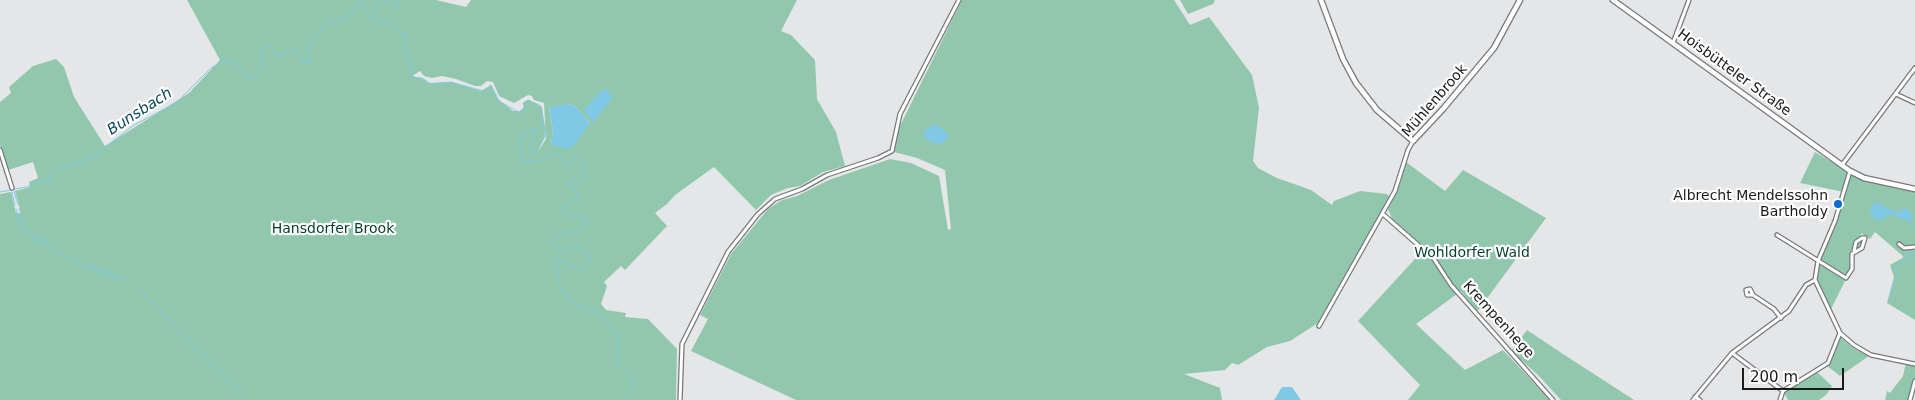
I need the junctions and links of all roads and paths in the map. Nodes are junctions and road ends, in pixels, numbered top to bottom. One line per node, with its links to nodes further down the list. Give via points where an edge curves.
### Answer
1 (959, 0): 32 (street, via 900,114 892,151 775,199 728,252 681,347)
2 (1321, 0): 10 (street, via 1356,83 1377,110)
3 (1520, 0): 10 (street, Mühlenbrook, via 1494,48)
4 (1613, 0): 6 (street, Hoisbütteler Straße)
5 (1689, 0): 6 (street)
6 (1673, 43): 12 (street, Hoisbütteler Straße)
7 (1915, 68): 8 (street)
8 (1896, 94): 9 (street); 12 (street)
9 (1915, 103)
10 (1413, 141): 16 (street, Mühlenbrook)
11 (0, 150): 14 (street)
12 (1842, 165): 13 (street, Hoisbütteler Straße)
13 (1850, 171): 15 (street, Hoisbütteler Straße, via 1864,178); 21 (street, via 1835,221)
14 (12, 188)
15 (1915, 190)
16 (1384, 215): 25 (street, Mühlenbrook); 33 (street, Krempenhege, via 1434,259 1451,285)
17 (1777, 235): 21 (street)
18 (1899, 244): 19 (street, via 1904,248)
19 (1915, 247)
20 (1854, 251): 20 (street, via 1862,248 1865,238 1856,242); 21 (street, via 1852,270 1846,278)
21 (1818, 261): 22 (street)
22 (1815, 280): 24 (street, via 1806,285); 26 (street)
23 (1753, 295): 24 (street, via 1774,309)
24 (1781, 318): 27 (street)
25 (1319, 326)
26 (1840, 333): 28 (street, via 1871,355); 30 (street, via 1826,365)
27 (1732, 353): 30 (street); 31 (street)
28 (1915, 364)
29 (1915, 381): 36 (street)
30 (1783, 391): 35 (street)
31 (1694, 399): 34 (street)
32 (680, 400)
33 (1553, 400)
34 (1700, 400)
35 (1780, 400)
36 (1910, 400)

